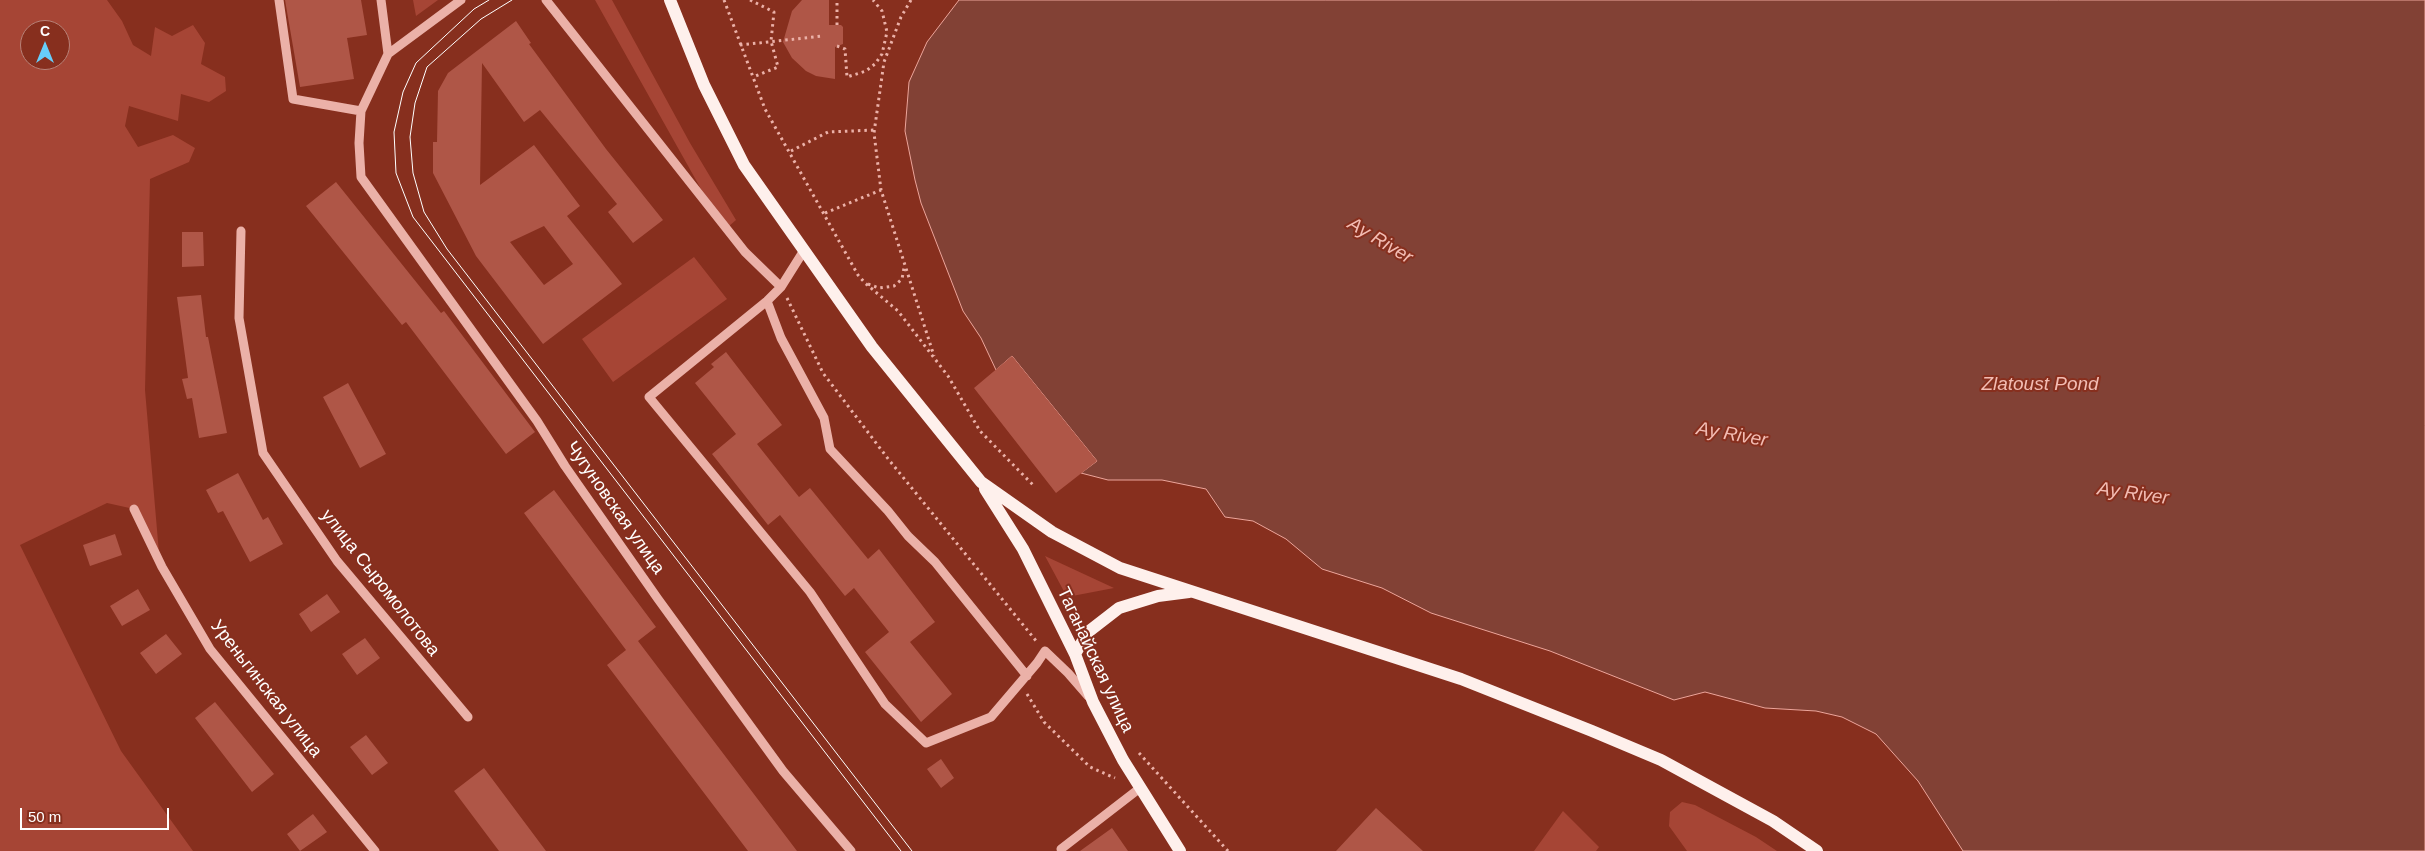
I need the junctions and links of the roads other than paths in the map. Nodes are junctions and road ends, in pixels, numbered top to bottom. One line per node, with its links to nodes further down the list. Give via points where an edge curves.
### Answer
1 (278, 0): 7 (street, via 294,99)
2 (381, 0): 6 (street)
3 (461, 0): 6 (street)
4 (546, 0): 10 (street, via 745,252)
5 (670, 0): 9 (main road, via 704,85 744,165)
6 (388, 54): 7 (street)
7 (362, 111): 22 (street, Чугуновская улица, via 359,143 361,177 771,755)
8 (241, 231): 18 (street, улица Сыромолотова, via 239,318 263,453 338,561)
9 (803, 252): 10 (street); 12 (main road, via 872,347)
10 (782, 286): 11 (street)
11 (767, 301): 16 (street, via 781,338 824,418 830,449 935,562); 16 (street, via 649,396 810,592 885,704 926,743 991,718)
12 (981, 482): 14 (main road, via 1052,532 1120,568); 15 (main road, Таганайская улица, via 1024,549)
13 (134, 509): 21 (street, Уреньгинская улица, via 162,567 210,649)
14 (1193, 591): 15 (main road, via 1158,596 1119,608 1088,632); 24 (main road, via 1461,679 1653,756 1773,821)
15 (1075, 654): 17 (main road, Таганайская улица)
16 (1027, 676): 17 (street, via 1045,652)
17 (1093, 702): 19 (main road, Таганайская улица)
18 (468, 717)
19 (1140, 788): 20 (street); 23 (main road, Таганайская улица)
20 (1061, 849)
21 (375, 851)
22 (851, 851)
23 (1180, 851)
24 (1817, 851)

